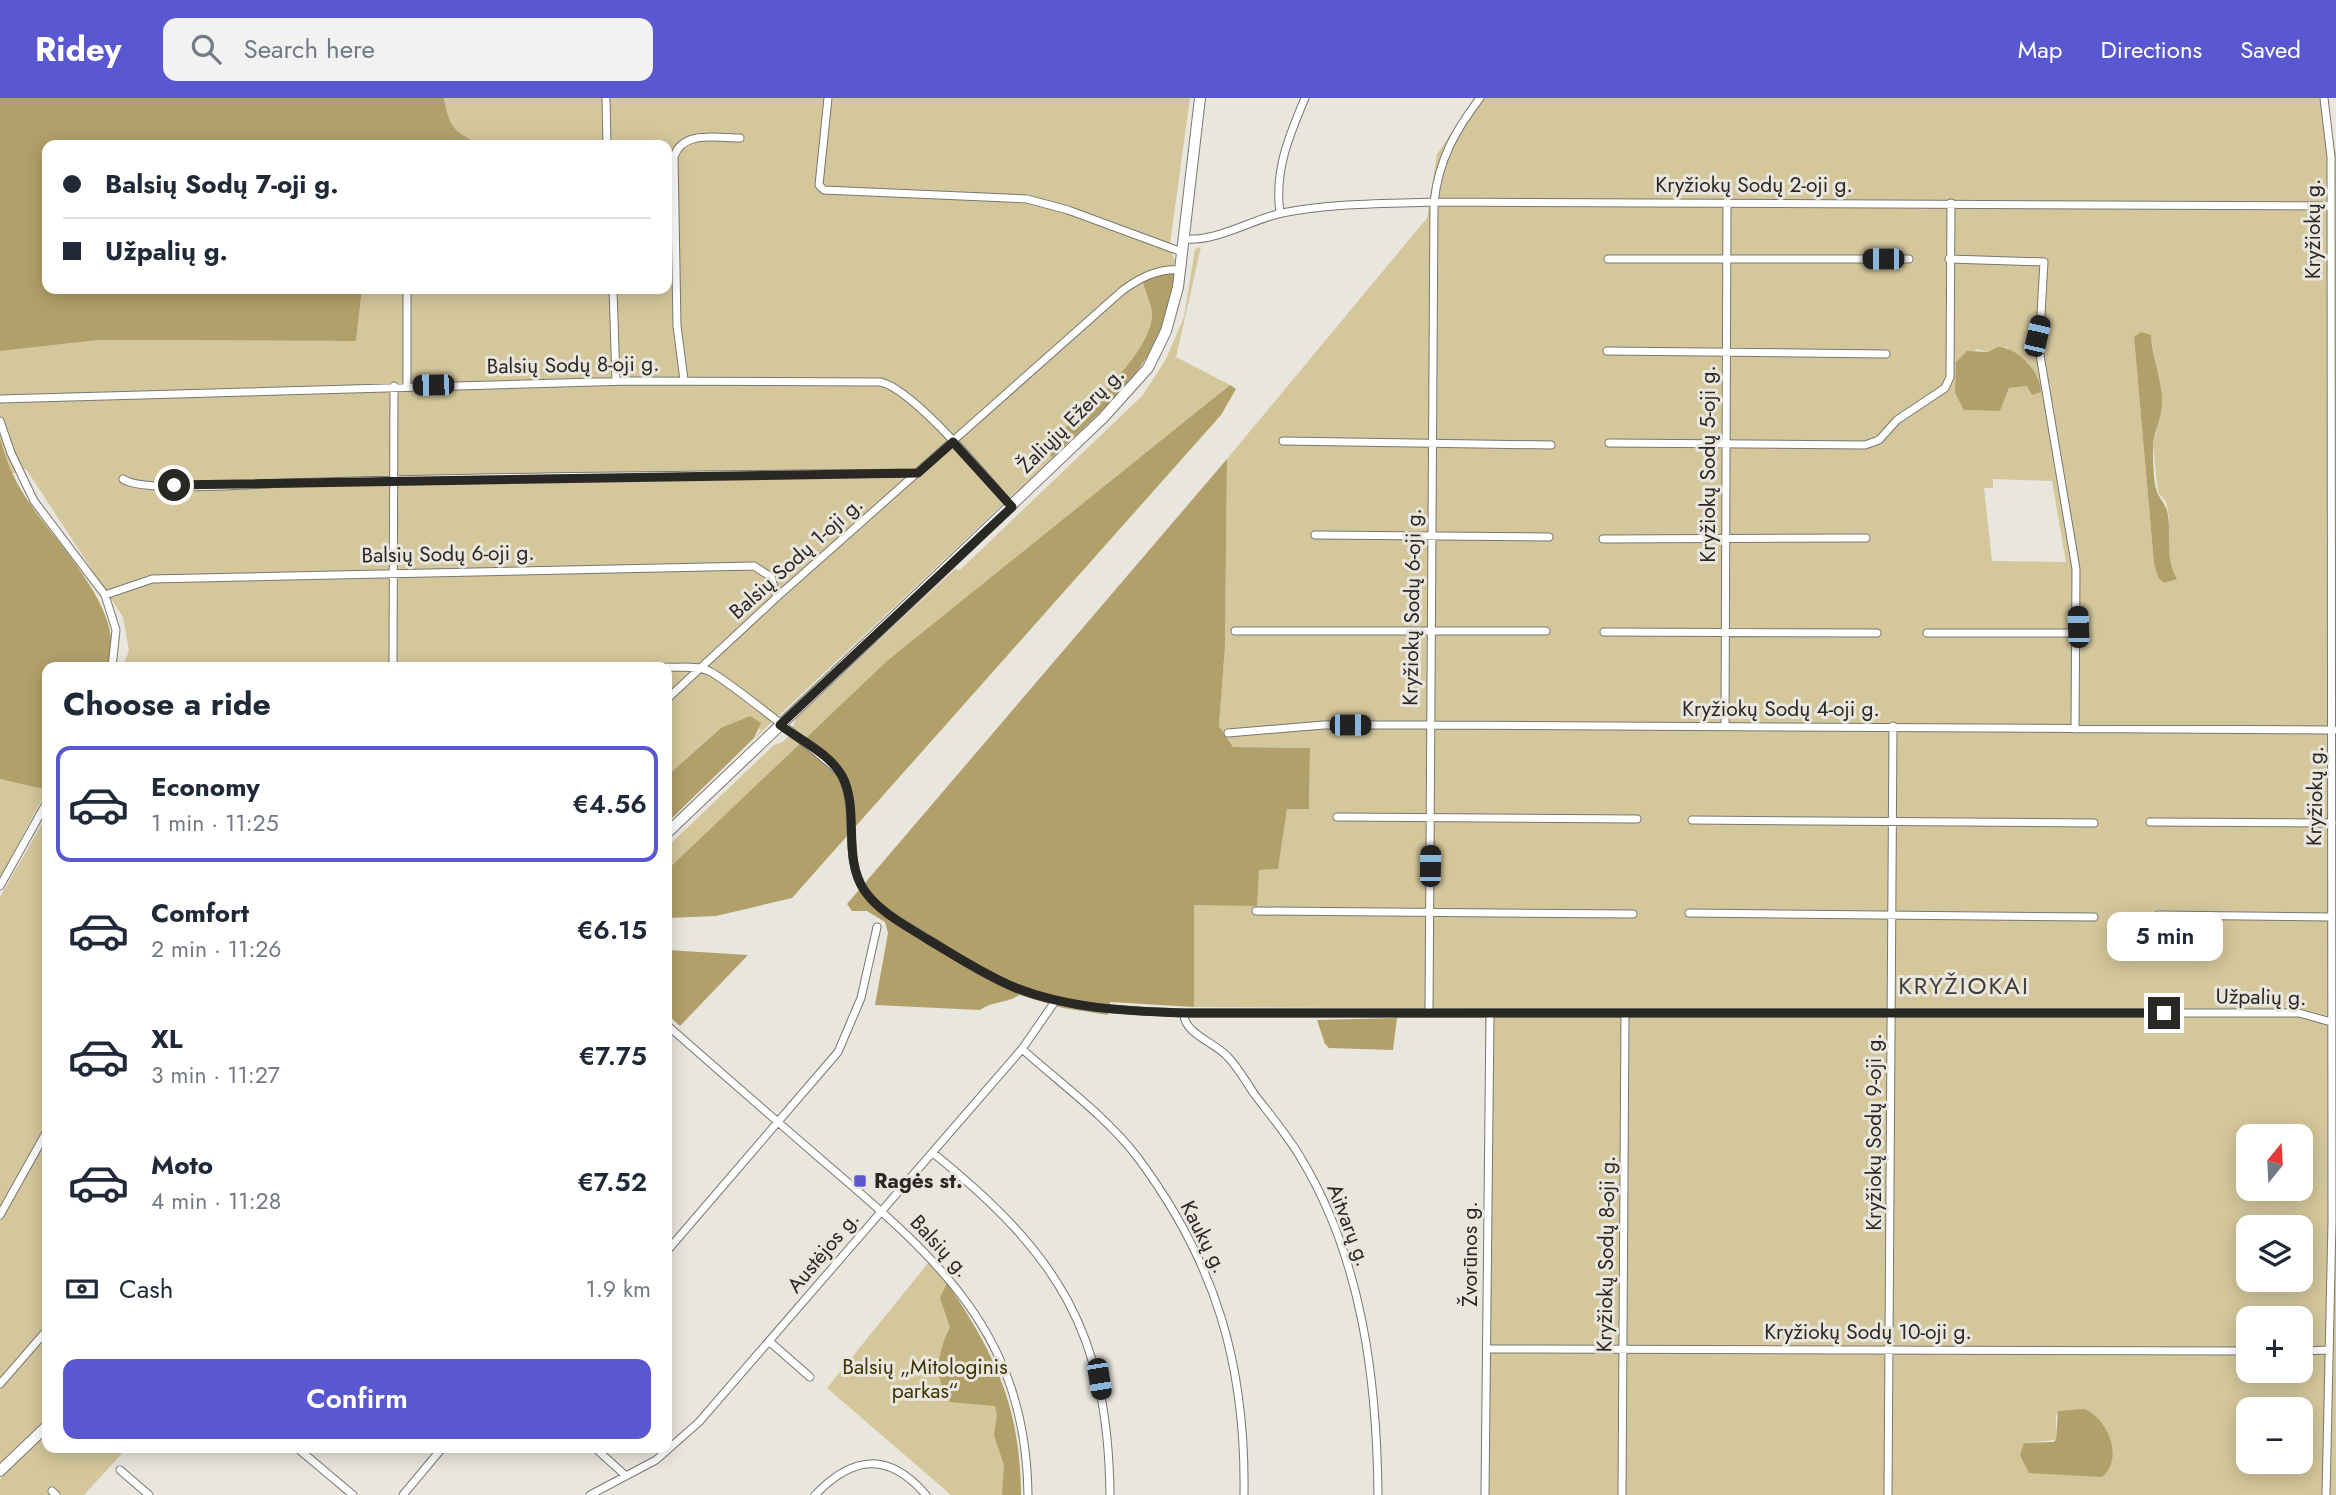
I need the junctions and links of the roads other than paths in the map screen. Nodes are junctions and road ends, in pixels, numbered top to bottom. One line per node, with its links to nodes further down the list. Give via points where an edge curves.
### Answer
1 (606, 98): 8 (street)
2 (828, 98): 15 (street, via 819,185 824,190 1027,199)
3 (1200, 98): 14 (main road, Žaliųjų Ežerų g.)
4 (1305, 98): 13 (street, via 1283,155)
5 (1480, 98): 9 (street, Kryžiokų Sodų 6-oji g., via 1450,141)
6 (2324, 98): 12 (street, Kryžiokų g., via 2331,157)
7 (740, 138): 26 (street, via 689,139 674,157 677,326)
8 (607, 140)
9 (1433, 202): 10 (street, Kryžiokų Sodų 2-oji g.); 13 (street, Kryžiokų Sodų 2-oji g., via 1336,205); 34 (street, Kryžiokų Sodų 6-oji g.)
10 (1727, 202): 11 (street, Kryžiokų Sodų 2-oji g.); 19 (street, Kryžiokų Sodų 5-oji g.)
11 (1951, 204): 12 (street, Kryžiokų Sodų 2-oji g.); 18 (street)
12 (2329, 205): 69 (street, Kryžiokų g.)
13 (1280, 213): 14 (street, Kryžiokų Sodų 2-oji g., via 1203,239)
14 (1183, 239): 15 (main road, Žaliųjų Ežerų g.)
15 (1182, 252): 20 (main road, Žaliųjų Ežerų g.)
16 (1608, 259): 19 (street)
17 (1909, 259): 19 (street)
18 (1949, 259): 36 (street, via 1950,377 1945,388 1897,420 1872,444); 58 (street, via 2044,262 2037,336 2072,537)
19 (1727, 260): 24 (street, Kryžiokų Sodų 5-oji g.)
20 (1180, 270): 33 (street, Balsių Sodų 1-oji g., via 1146,275 1123,290); 41 (main road, Žaliųjų Ežerų g., via 1166,331 1148,368)
21 (407, 294): 29 (street)
22 (613, 294): 27 (street)
23 (1607, 351): 24 (street)
24 (1727, 352): 25 (street); 36 (street, Kryžiokų Sodų 5-oji g.)
25 (1886, 354)
26 (684, 380): 27 (street, Balsių Sodų 8-oji g.); 33 (street, Balsių Sodų 8-oji g., via 885,383)
27 (616, 381): 29 (street, Balsių Sodų 8-oji g.)
28 (394, 386): 29 (street, Balsių Sodų 8-oji g.); 30 (street, Balsių Sodų 8-oji g.); 40 (street)
29 (407, 386)
30 (0, 399)
31 (0, 421): 49 (street, via 34,501)
32 (1283, 441): 34 (street)
33 (953, 442): 38 (street, Balsių Sodų 1-oji g.); 41 (street, Balsių Sodų 8-oji g.)
34 (1432, 443): 37 (street); 43 (street, Kryžiokų Sodų 6-oji g.)
35 (1609, 443): 36 (street)
36 (1727, 444): 47 (street, Kryžiokų Sodų 5-oji g.)
37 (1551, 445)
38 (918, 473): 40 (street); 50 (street, Balsių Sodų 1-oji g.)
39 (123, 479): 40 (street, via 133,484 195,486)
40 (393, 479): 48 (street)
41 (1012, 507): 64 (main road, Žaliųjų Ežerų g.)
42 (1315, 535): 43 (street)
43 (1431, 537): 44 (street); 51 (street, Kryžiokų Sodų 6-oji g.)
44 (1549, 537)
45 (1866, 538): 47 (street)
46 (1603, 539): 47 (street)
47 (1726, 539): 55 (street, Kryžiokų Sodų 5-oji g.)
48 (394, 573): 49 (street, Balsių Sodų 6-oji g., via 152,579); 50 (street, Balsių Sodų 6-oji g., via 754,566 767,572); 60 (street)
49 (105, 595): 59 (street, via 116,629)
50 (777, 597): 62 (street, Balsių Sodų 1-oji g.)
51 (1432, 630): 52 (street); 53 (street); 65 (street, Kryžiokų Sodų 6-oji g.)
52 (1235, 631)
53 (1546, 631)
54 (1604, 632): 55 (street)
55 (1725, 633): 56 (street); 66 (street, Kryžiokų Sodų 5-oji g.)
56 (1877, 633)
57 (1927, 633): 58 (street)
58 (2078, 633): 68 (street)
59 (113, 662)
60 (393, 662)
61 (672, 667): 62 (street)
62 (702, 668): 63 (street, Balsių Sodų 1-oji g.); 64 (street, Užpalių g.)
63 (672, 695)
64 (780, 725): 80 (main road, Žaliųjų Ežerų g.); 91 (street, Užpalių g., via 826,758 842,776 853,856 863,889 883,910 986,973)
65 (1429, 725): 66 (street, Kryžiokų Sodų 4-oji g.); 70 (street, Kryžiokų Sodų 4-oji g., via 1324,725); 73 (street, Kryžiokų Sodų 6-oji g.)
66 (1725, 726): 67 (street, Kryžiokų Sodų 4-oji g.)
67 (1893, 726): 68 (street, Kryžiokų Sodų 4-oji g.); 76 (street, Kryžiokų Sodų 9-oji g.)
68 (2075, 729): 69 (street, Kryžiokų Sodų 4-oji g.)
69 (2333, 730): 79 (street, Kryžiokų g.)
70 (1228, 733)
71 (42, 811): 81 (street)
72 (1337, 817): 73 (street)
73 (1430, 819): 74 (street); 83 (street, Kryžiokų Sodų 6-oji g.)
74 (1637, 819)
75 (1692, 820): 76 (street)
76 (1893, 821): 78 (street); 87 (street, Kryžiokų Sodų 9-oji g.)
77 (2150, 822): 79 (street)
78 (2094, 823)
79 (2332, 823): 89 (street, Kryžiokų g.)
80 (672, 829)
81 (0, 886)
82 (1256, 911): 83 (street)
83 (1429, 912): 85 (street); 93 (street, Kryžiokų Sodų 6-oji g.)
84 (1689, 913): 87 (street)
85 (1633, 914)
86 (2158, 915): 89 (street)
87 (1893, 916): 88 (street); 96 (street, Kryžiokų Sodų 9-oji g.)
88 (2094, 916)
89 (2331, 917): 97 (street, Kryžiokų g.)
90 (877, 927): 100 (street, via 862,998 846,1038)
91 (1056, 1000): 92 (street, Užpalių g., via 1114,1010); 99 (street, Austėjos g.)
92 (1184, 1013): 93 (street, Užpalių g.); 134 (street, Aitvarų g., via 1188,1027 1228,1056 1301,1158 1330,1216 1365,1335 1377,1428)
93 (1429, 1013): 94 (street, Užpalių g.)
94 (1490, 1013): 95 (street, Užpalių g.); 108 (street, Žvorūnos g.)
95 (1625, 1013): 96 (street, Užpalių g.); 109 (street, Kryžiokų Sodų 8-oji g.)
96 (1892, 1013): 97 (street, Užpalių g., via 2299,1013); 110 (street, Kryžiokų Sodų 9-oji g.)
97 (2332, 1022): 111 (street, Kryžiokų g.)
98 (672, 1029): 100 (street, Balsių g.)
99 (1022, 1049): 102 (street, Austėjos g.); 133 (street, Kaukų g., via 1137,1157 1204,1272 1237,1372 1244,1426)
100 (778, 1123): 103 (street, Balsių g.); 105 (street)
101 (42, 1140): 104 (street)
102 (933, 1153): 103 (street, Austėjos g.); 132 (street, via 1028,1242 1075,1311 1099,1379)
103 (881, 1211): 107 (street, Austėjos g.); 131 (street, Balsių g., via 944,1271 994,1346 1019,1412)
104 (0, 1215)
105 (672, 1245)
106 (42, 1336): 115 (street)
107 (769, 1342): 114 (street); 117 (street, Austėjos g.)
108 (1487, 1349): 109 (street, Kryžiokų Sodų 10-oji g.); 135 (street, Žvorūnos g.)
109 (1623, 1349): 110 (street, Kryžiokų Sodų 10-oji g.); 136 (street, Kryžiokų Sodų 8-oji g.)
110 (1889, 1349): 112 (street, Kryžiokų Sodų 10-oji g.); 137 (street, Kryžiokų Sodų 9-oji g.)
111 (2329, 1350): 113 (street); 138 (street, Kryžiokų g.)
112 (2236, 1351)
113 (2313, 1351)
114 (810, 1377)
115 (0, 1384)
116 (42, 1431): 123 (main road)
117 (672, 1447)
118 (303, 1453): 126 (street)
119 (438, 1453): 127 (street)
120 (601, 1453): 124 (street)
121 (665, 1453): 124 (street, Austėjos g.)
122 (120, 1470): 125 (street)
123 (0, 1471)
124 (625, 1475): 128 (street, Austėjos g.)
125 (149, 1495)
126 (352, 1495)
127 (403, 1495)
128 (590, 1495)
129 (815, 1495): 130 (street, via 841,1471 883,1465 899,1469)
130 (926, 1495)
131 (1028, 1495)
132 (1110, 1495)
133 (1244, 1495)
134 (1378, 1495)
135 (1485, 1495)
136 (1622, 1495)
137 (1888, 1495)
138 (2326, 1495)

